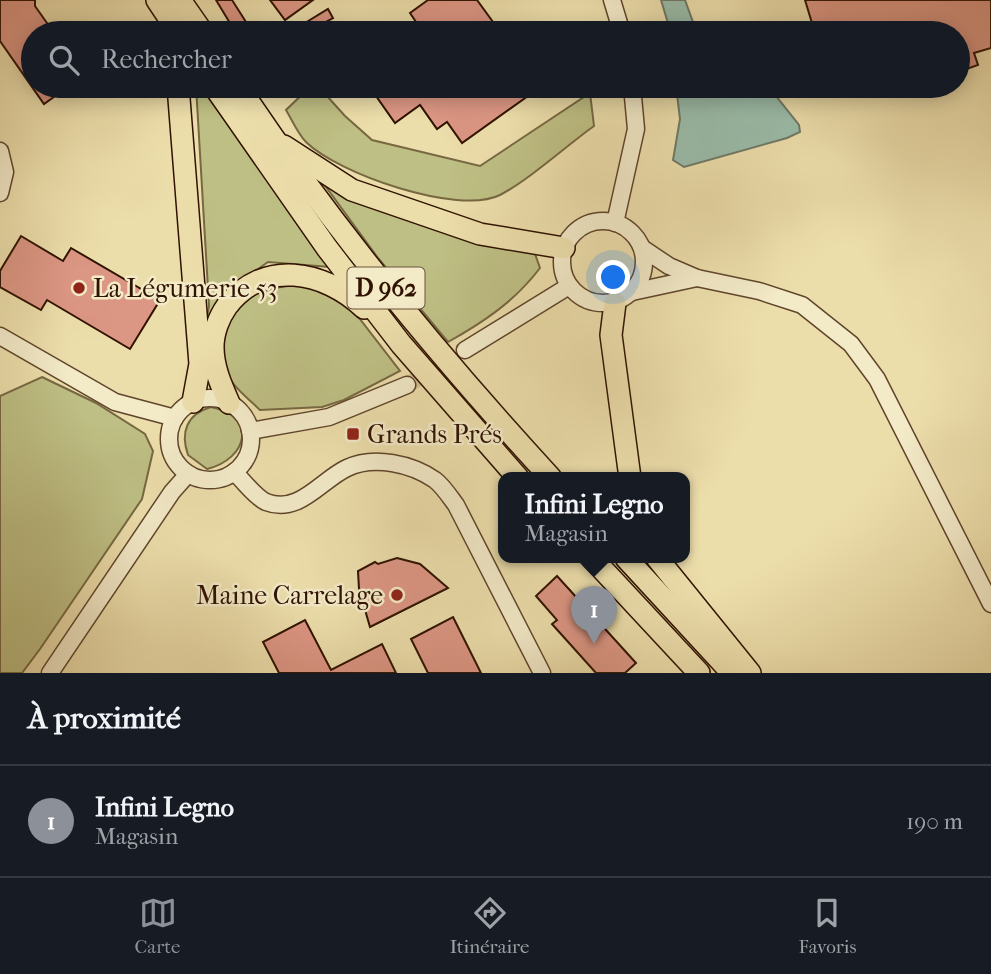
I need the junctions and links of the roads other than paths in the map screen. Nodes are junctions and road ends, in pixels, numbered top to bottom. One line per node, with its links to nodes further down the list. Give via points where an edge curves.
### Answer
1 (148, 0): 5 (main road)
2 (157, 0): 6 (main road)
3 (180, 0): 7 (main road)
4 (612, 0): 8 (street)
5 (158, 21)
6 (171, 21)
7 (194, 21)
8 (618, 21)
9 (179, 98): 26 (main road, via 200,364)
10 (222, 98): 23 (main road, D 962)
11 (245, 98): 13 (main road, D 962)
12 (633, 98): 16 (street, via 636,129)
13 (273, 139): 17 (main road, via 352,190 480,234); 32 (main road, D 962, via 418,329)
14 (0, 151): 15 (street, via 5,173)
15 (0, 193)
16 (615, 223): 17 (street, via 590,223 570,237); 18 (street, via 626,228)
17 (564, 248): 20 (street, via 563,274)
18 (642, 248): 19 (street); 21 (street, via 643,273)
19 (696, 278): 21 (street); 38 (street, via 794,302 823,319 851,344 877,379)
20 (569, 286): 21 (street, via 589,301); 24 (street)
21 (623, 297): 33 (main road, via 611,335)
22 (0, 336): 28 (street, via 115,402)
23 (401, 344): 27 (main road, via 352,297 326,283 298,274 260,278 238,292 220,315 212,345 217,375); 31 (main road, D 962)
24 (465, 350)
25 (407, 385): 29 (street, via 329,416)
26 (192, 402): 27 (street); 28 (street)
27 (229, 403): 29 (street, via 239,410)
28 (175, 418): 34 (street, via 169,443 178,466)
29 (250, 431): 30 (street, via 248,454)
30 (234, 472): 34 (street, via 212,480); 40 (street, via 264,502 288,505 348,468 380,461 418,470 437,482 456,505)
31 (513, 472)
32 (546, 472)
33 (629, 472)
34 (188, 474): 39 (street)
35 (597, 563): 41 (main road)
36 (631, 563): 42 (main road)
37 (661, 563): 43 (main road)
38 (991, 604)
39 (50, 673)
40 (542, 673)
41 (699, 673)
42 (732, 673)
43 (750, 673)

